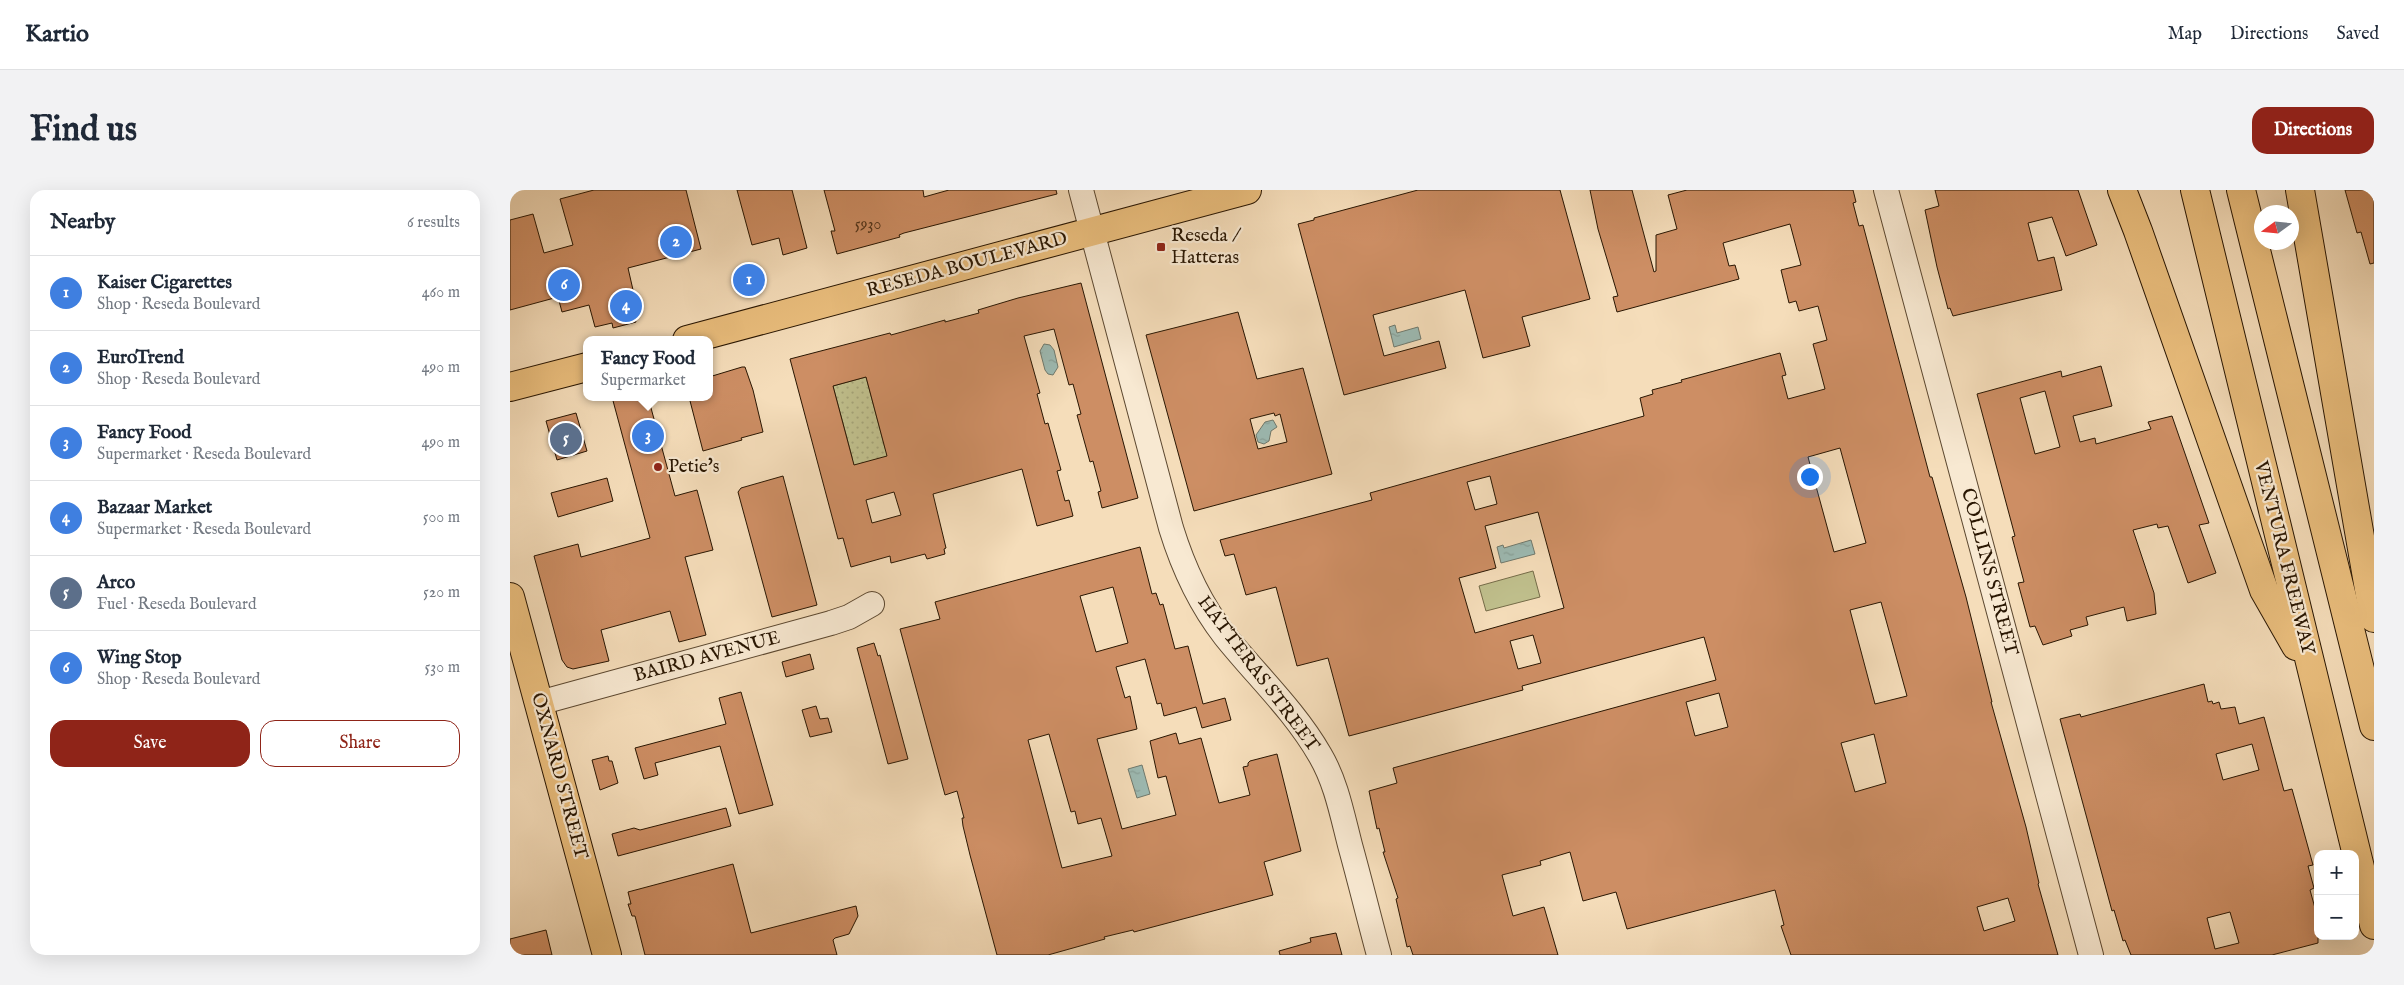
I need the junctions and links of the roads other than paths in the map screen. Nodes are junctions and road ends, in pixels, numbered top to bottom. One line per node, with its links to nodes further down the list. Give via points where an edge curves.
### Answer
1 (1081, 190): 8 (street, HATTERAS STREET)
2 (1247, 190): 8 (main road, RESEDA BOULEVARD)
3 (1886, 190): 21 (street, COLLINS STREET)
4 (2122, 190): 15 (main road, via 2264,590)
5 (2195, 190): 15 (main road, VENTURA FREEWAY)
6 (2241, 190): 17 (main road)
7 (2300, 190): 14 (main road)
8 (1092, 232): 9 (main road, RESEDA BOULEVARD); 20 (street, HATTERAS STREET, via 1171,528 1188,575 1225,635 1275,692 1321,757 1338,797)
9 (703, 336)
10 (583, 368): 11 (main road)
11 (510, 387)
12 (510, 597): 16 (main road, OXNARD STREET)
13 (872, 604): 16 (street, BAIRD AVENUE, via 831,623)
14 (2374, 618)
15 (2313, 675): 18 (main road, VENTURA FREEWAY)
16 (539, 704): 19 (main road, OXNARD STREET)
17 (2374, 726)
18 (2374, 925)
19 (607, 955)
20 (1379, 955)
21 (2091, 955)

